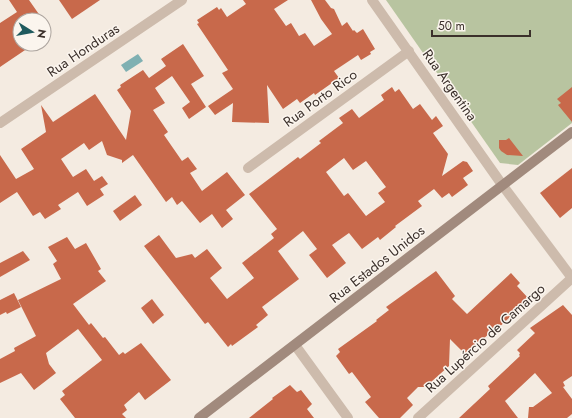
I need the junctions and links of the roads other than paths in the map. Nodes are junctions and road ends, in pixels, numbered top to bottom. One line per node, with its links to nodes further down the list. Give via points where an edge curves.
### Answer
1 (182, 0): 4 (street, Rua Honduras)
2 (372, 0): 3 (street, Rua Argentina)
3 (409, 52): 6 (street, Rua Porto Rico); 7 (street, Rua Argentina)
4 (0, 122)
5 (572, 132): 7 (main road, Rua Estados Unidos)
6 (248, 168)
7 (503, 186): 8 (street, Rua Argentina); 9 (main road, Rua Estados Unidos)
8 (572, 278): 12 (street, Rua Lupércio de Camargo)
9 (295, 345): 10 (main road, Rua Estados Unidos); 11 (street)
10 (199, 418)
11 (348, 418)
12 (418, 418)

